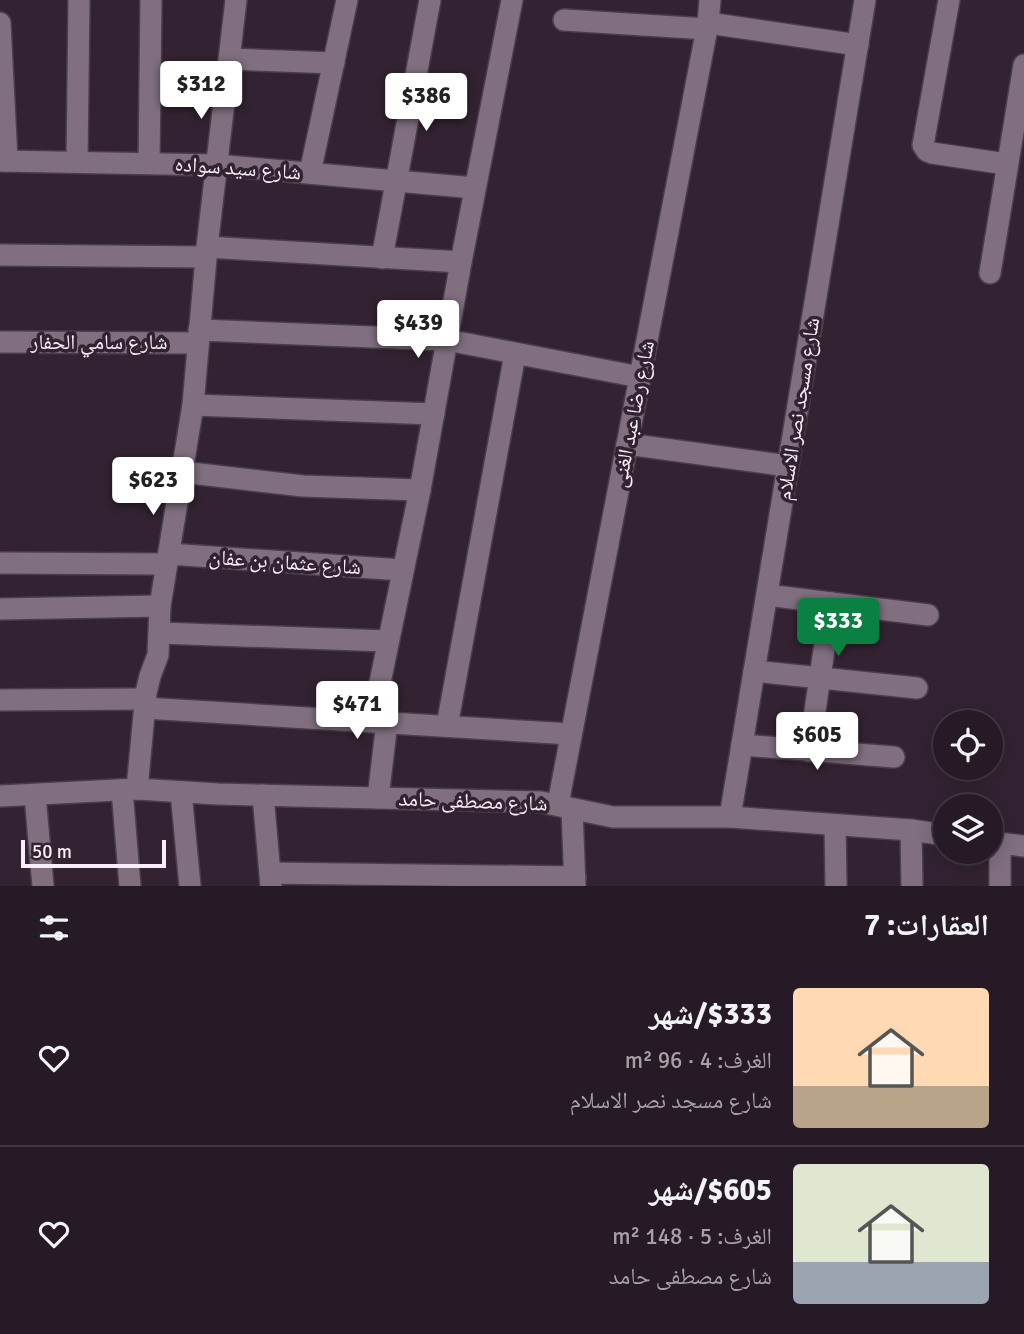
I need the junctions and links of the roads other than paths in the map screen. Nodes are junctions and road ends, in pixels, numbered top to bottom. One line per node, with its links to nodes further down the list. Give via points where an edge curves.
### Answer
1 (79, 0): 18 (street)
2 (151, 0): 19 (street)
3 (236, 0): 14 (street)
4 (347, 0): 15 (street)
5 (430, 0): 23 (street)
6 (512, 0): 24 (street)
7 (710, 0): 12 (street, شارع رضا عبد الغنى)
8 (865, 0): 13 (street, شارع مسجد نصر الاسلام)
9 (949, 0): 20 (street, via 923,145 932,153)
10 (564, 20): 12 (street)
11 (0, 23): 17 (street)
12 (707, 26): 13 (street); 34 (street, شارع رضا عبد الغنى)
13 (858, 45): 38 (street, شارع مسجد نصر الاسلام)
14 (230, 59): 15 (street); 21 (street)
15 (334, 63): 22 (street)
16 (1024, 65): 20 (street)
17 (3, 160): 18 (street, شارع سيد سواده)
18 (77, 162): 19 (street, شارع سيد سواده)
19 (149, 163): 21 (street, شارع سيد سواده)
20 (1006, 164): 29 (street)
21 (217, 165): 22 (street, شارع سيد سواده); 25 (street)
22 (310, 173): 23 (street, شارع سيد سواده)
23 (396, 181): 24 (street, شارع سيد سواده); 27 (street)
24 (475, 188): 28 (street)
25 (207, 252): 26 (street); 27 (street); 30 (street)
26 (0, 255)
27 (382, 258): 28 (street)
28 (461, 261): 31 (street)
29 (990, 273)
30 (198, 336): 31 (street, شارع سامي الحفار); 32 (street, شارع سامي الحفار); 35 (street)
31 (447, 341): 33 (street, شارع سامي الحفار); 36 (street)
32 (0, 342)
33 (515, 354): 34 (street, شارع سامي الحفار); 57 (street)
34 (640, 377): 37 (street, شارع رضا عبد الغنى)
35 (193, 405): 36 (street); 39 (street)
36 (435, 414): 40 (street)
37 (627, 444): 38 (street); 58 (street, شارع رضا عبد الغنى)
38 (788, 466): 44 (street, شارع مسجد نصر الاسلام)
39 (182, 472): 40 (street, via 303,486); 41 (street)
40 (420, 490): 43 (street)
41 (168, 559): 42 (street, شارع عثمان بن عفان); 43 (street, شارع عثمان بن عفان); 46 (street)
42 (0, 563)
43 (402, 570): 50 (street)
44 (767, 595): 45 (street); 51 (street, شارع مسجد نصر الاسلام)
45 (831, 603): 48 (street); 52 (street)
46 (160, 606): 47 (street); 49 (street)
47 (0, 609)
48 (928, 615)
49 (160, 633): 50 (street); 55 (street)
50 (387, 641): 56 (street)
51 (754, 671): 52 (street); 59 (street, شارع مسجد نصر الاسلام)
52 (819, 678): 53 (street); 60 (street)
53 (917, 688)
54 (0, 700): 55 (street)
55 (145, 704): 56 (street); 62 (street)
56 (379, 721): 57 (street); 67 (street)
57 (447, 726): 58 (street)
58 (571, 734): 68 (street, شارع رضا عبد الغنى)
59 (742, 745): 60 (street); 69 (street, شارع مسجد نصر الاسلام)
60 (809, 751): 61 (street)
61 (894, 757)
62 (129, 790): 63 (street, شارع مصطفى حامد); 64 (street, شارع مصطفى حامد); 79 (street)
63 (181, 792): 65 (street, شارع مصطفى حامد); 80 (street)
64 (35, 795): 66 (street, شارع مصطفى حامد); 78 (street)
65 (263, 795): 67 (street, شارع مصطفى حامد); 76 (street)
66 (0, 796)
67 (378, 798): 68 (street, شارع مصطفى حامد)
68 (565, 807): 69 (street, شارع مصطفى حامد, via 613,817); 77 (street, شارع رضا عبد الغنى)
69 (730, 817): 70 (street, شارع مصطفى حامد)
70 (835, 825): 71 (street, شارع مصطفى حامد); 81 (street)
71 (911, 830): 72 (street, شارع مصطفى حامد); 82 (street)
72 (933, 833)
73 (1003, 843): 74 (street)
74 (1024, 846)
75 (998, 864): 83 (street)
76 (270, 880): 77 (street)
77 (575, 881)
78 (43, 886)
79 (130, 886)
80 (190, 886)
81 (836, 886)
82 (912, 886)
83 (1000, 886)

